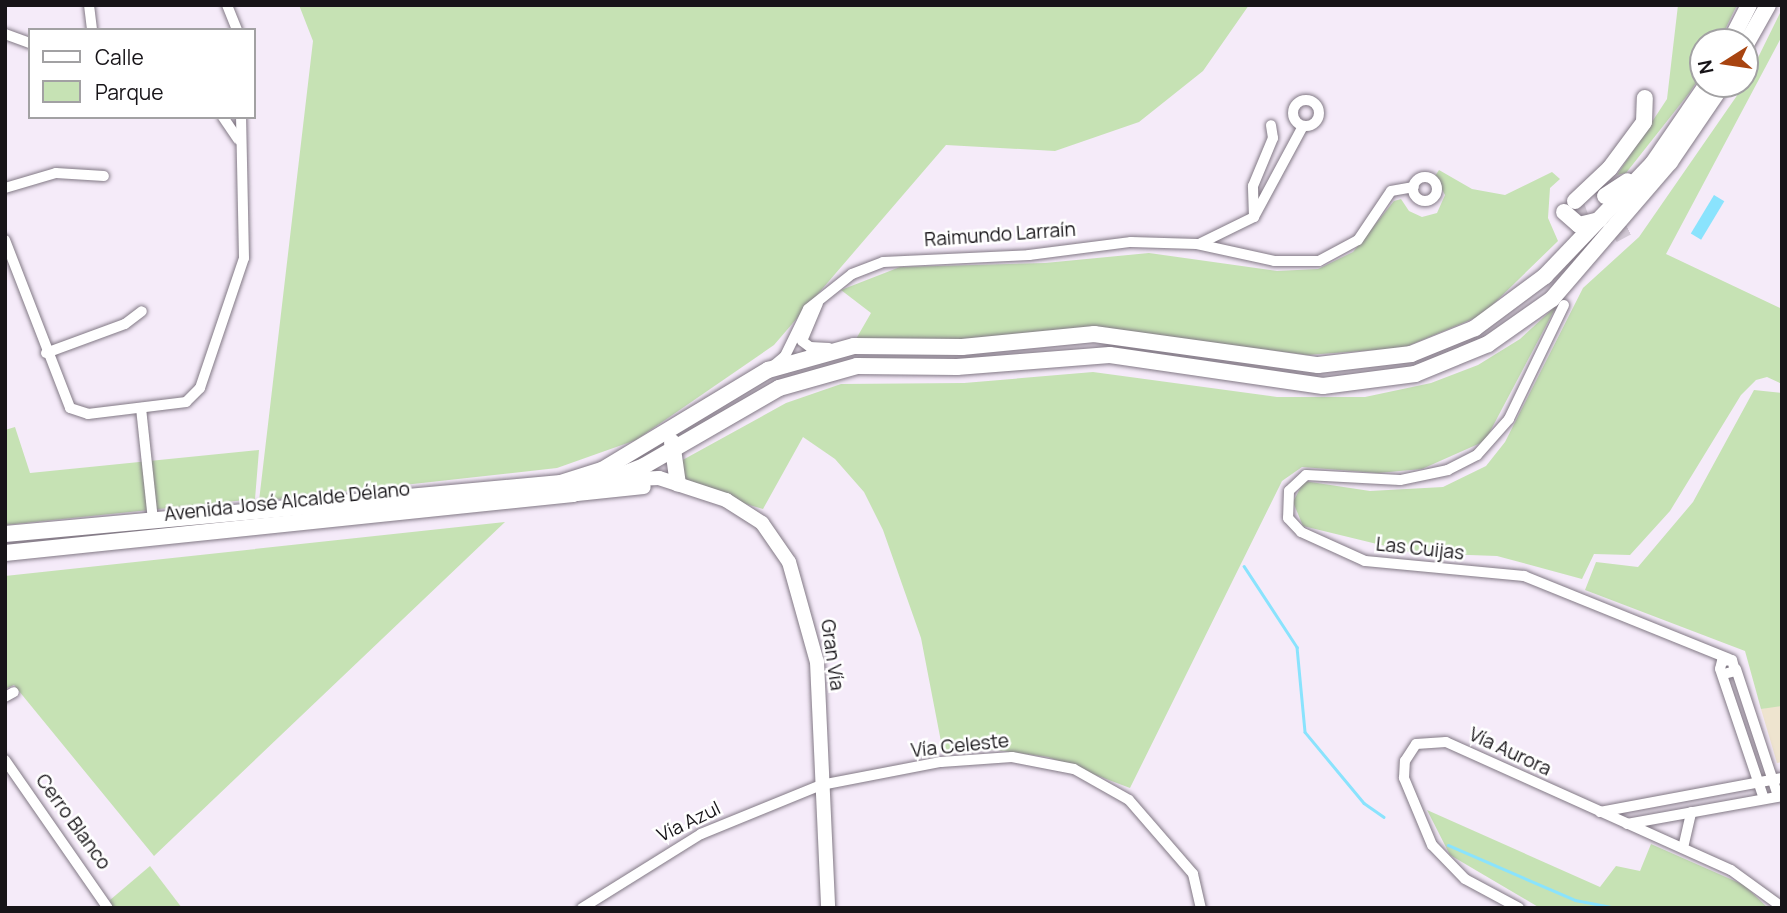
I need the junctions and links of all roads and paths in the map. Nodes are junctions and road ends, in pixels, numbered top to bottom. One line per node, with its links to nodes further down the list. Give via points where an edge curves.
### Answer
1 (89, 5): 5 (street)
2 (227, 5): 6 (street)
3 (1749, 5): 7 (main road)
4 (1768, 5): 8 (main road)
5 (92, 28)
6 (236, 28)
7 (1737, 28)
8 (1755, 28)
9 (5, 34): 10 (street)
10 (28, 42)
11 (1645, 98): 24 (main road, via 1644,122 1610,168)
12 (1698, 98): 20 (main road)
13 (1712, 98): 20 (main road)
14 (223, 119): 18 (street)
15 (241, 119): 18 (street)
16 (1271, 125): 25 (street, via 1273,138 1253,186)
17 (1303, 126): 25 (street)
18 (238, 139): 39 (street, via 244,258 200,388 186,402)
19 (104, 176): 22 (street, via 56,173)
20 (1649, 177): 23 (main road); 26 (main road); 27 (main road); 41 (main road, via 1536,313 1488,344 1415,374 1360,384 1300,384 1110,355 957,367 858,366 794,382)
21 (1414, 187): 29 (street, Raimundo Larraín, via 1391,191 1358,240 1318,261 1274,261)
22 (5, 188)
23 (1605, 196)
24 (1575, 201)
25 (1254, 218): 29 (street, Raimundo Larraín)
26 (1599, 220): 30 (main road); 30 (main road, via 1579,225 1564,212)
27 (1628, 227)
28 (5, 240): 36 (street)
29 (1197, 244): 31 (street, Raimundo Larraín, via 1131,242 1029,255 883,262 852,274)
30 (1572, 248): 35 (main road, via 1516,301 1475,328 1426,349 1374,362 1278,362 1094,334 962,347)
31 (818, 303): 34 (street, Raimundo Larraín); 38 (street, Raimundo Larraín, via 803,317 785,356)
32 (1564, 305): 49 (street, Las Cuijas, via 1513,412 1477,455 1448,470 1401,480 1306,475 1289,491 1288,518 1301,532 1365,561 1524,576)
33 (142, 311): 36 (street, via 125,324)
34 (804, 330): 35 (street, via 807,346); 37 (street, Raimundo Larraín)
35 (837, 348): 37 (main road)
36 (47, 353): 39 (street, via 63,400 74,411)
37 (801, 357): 38 (main road); 41 (main road, via 794,374 745,398)
38 (768, 370): 40 (main road)
39 (141, 408): 46 (street)
40 (678, 424): 42 (main road); 45 (main road)
41 (716, 425): 42 (main road)
42 (673, 451): 43 (main road); 44 (main road)
43 (614, 480): 44 (main road, Gran Vía); 45 (main road)
44 (673, 483): 45 (main road, Gran Vía); 56 (main road, Gran Vía, via 747,512 770,532 789,562 817,662)
45 (567, 489): 46 (main road, Avenida José Alcalde Délano); 48 (main road, Avenida José Alcalde Délano)
46 (153, 520): 47 (main road, Avenida José Alcalde Délano)
47 (5, 534)
48 (5, 553)
49 (1698, 649): 50 (street, Las Cuijas); 52 (street, Las Cuijas)
50 (1729, 659): 51 (street); 52 (street)
51 (1736, 669): 52 (street); 54 (street)
52 (1722, 672): 55 (street)
53 (5, 760): 65 (street, Cerro Blanco)
54 (1777, 779): 55 (street); 58 (street)
55 (1759, 783): 57 (street); 59 (street)
56 (821, 785): 66 (street, Vía Azul, via 701,834); 67 (main road, Gran Vía); 68 (street, Vía Celeste, via 987,758 1059,764 1129,800 1193,874)
57 (1698, 794): 60 (street); 61 (street)
58 (1780, 796): 59 (street)
59 (1764, 799): 60 (street)
60 (1696, 811): 62 (street); 63 (street)
61 (1599, 812): 62 (street, Vía Aurora); 69 (street, Vía Aurora, via 1446,741 1429,739 1413,747 1404,766 1406,787 1432,845 1465,879)
62 (1626, 824): 63 (street, Vía Aurora)
63 (1683, 848): 64 (street, Vía Aurora, via 1741,875)
64 (1782, 907)
65 (108, 908)
66 (582, 908)
67 (828, 908)
68 (1201, 908)
69 (1519, 908)

